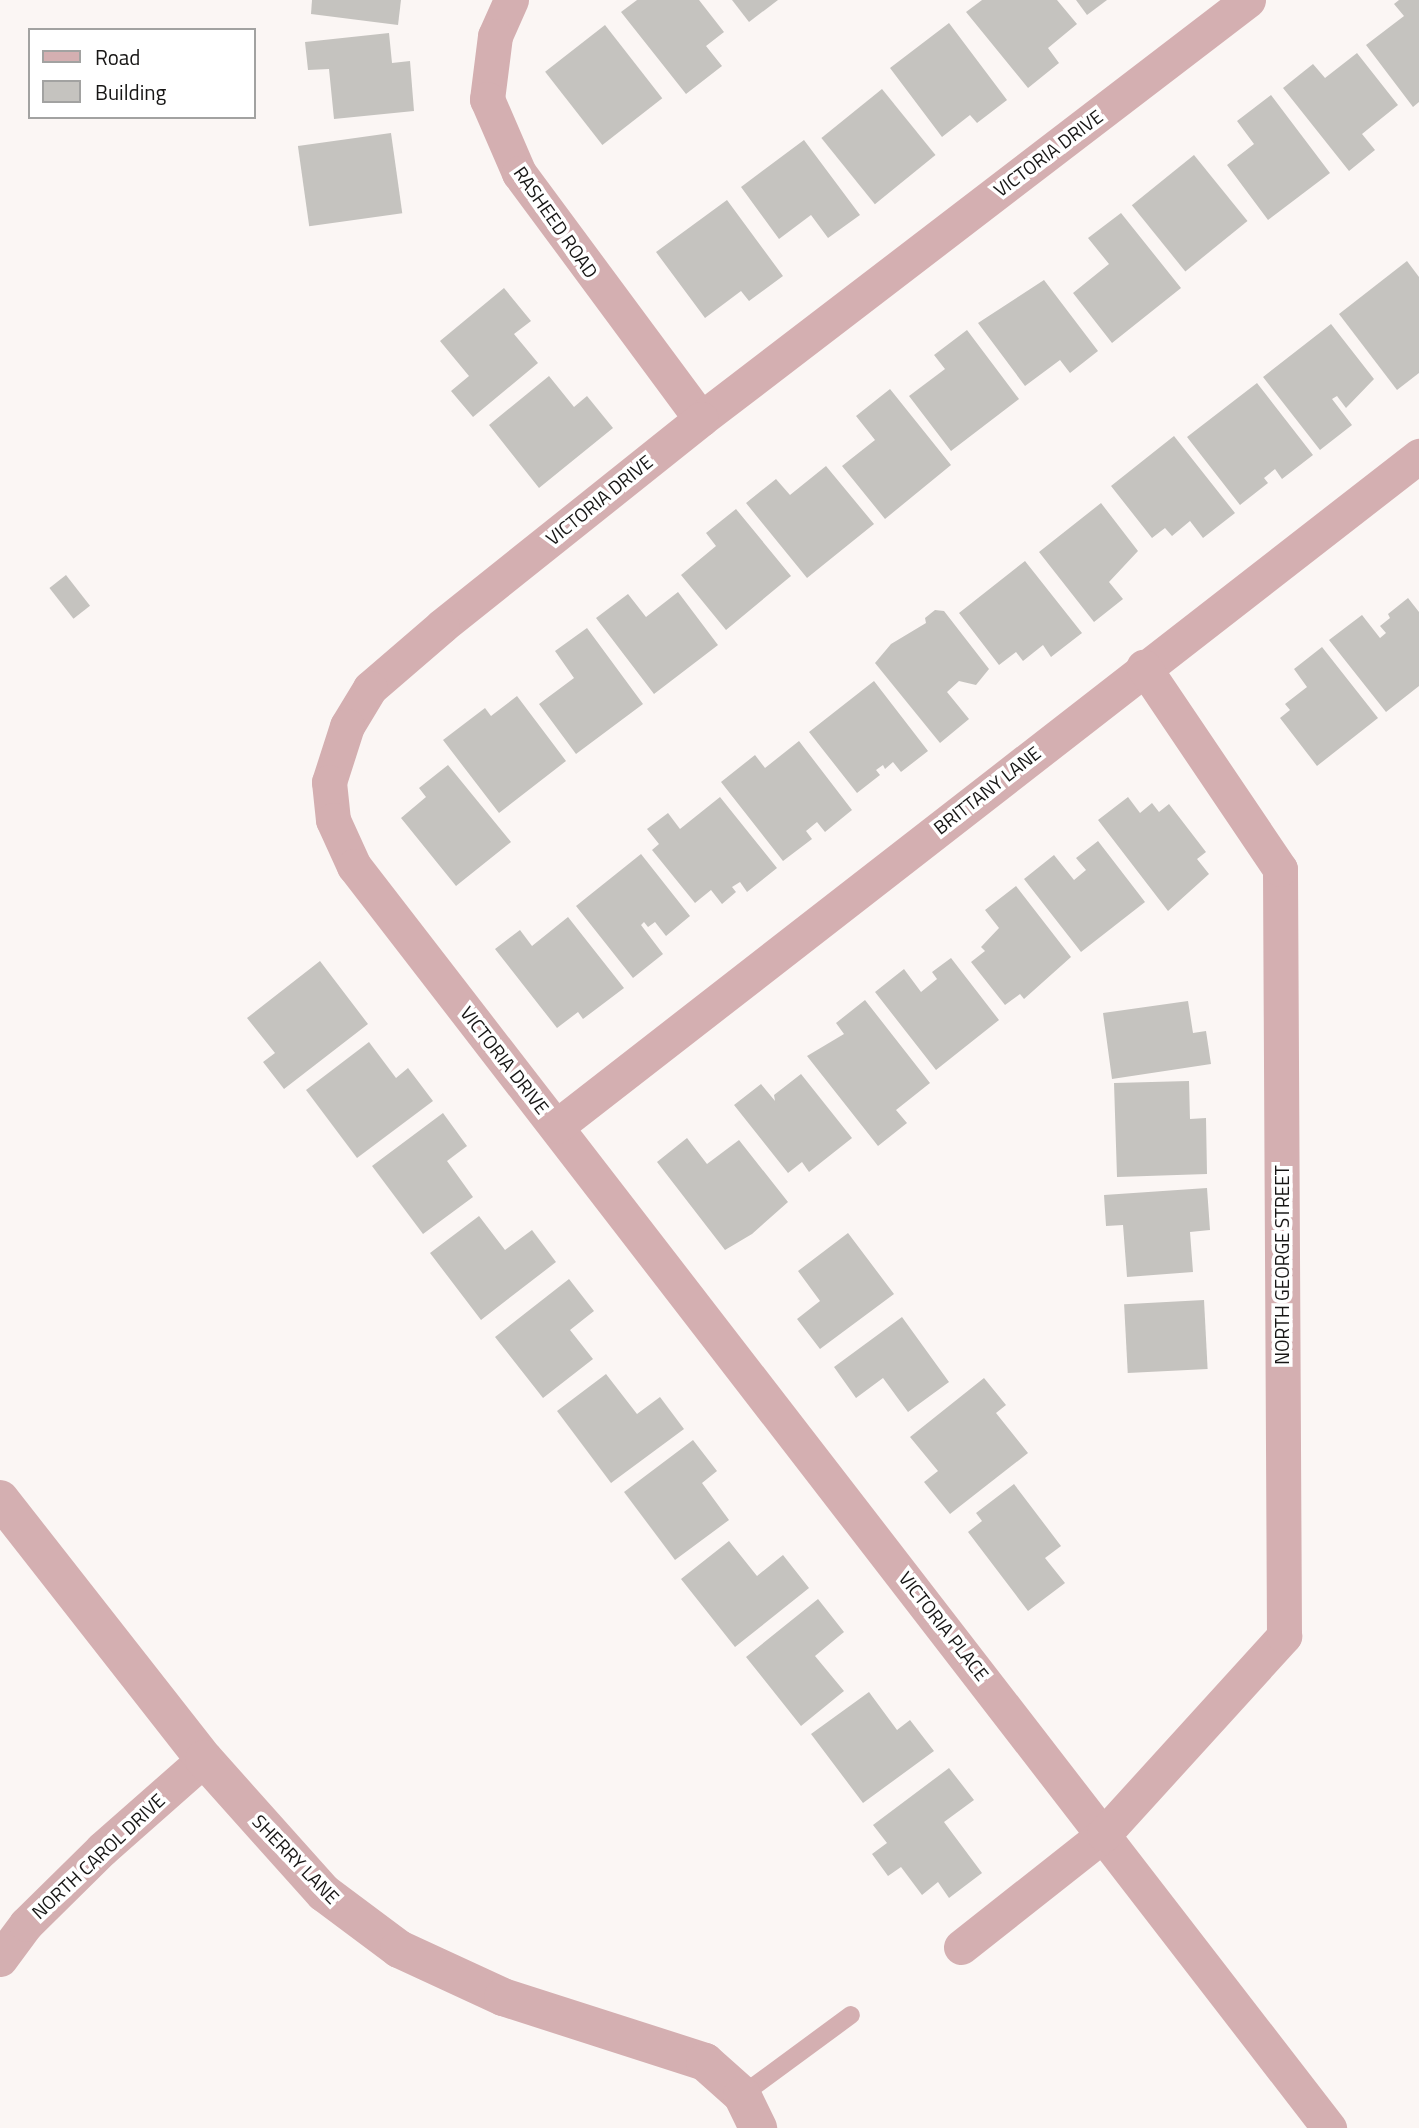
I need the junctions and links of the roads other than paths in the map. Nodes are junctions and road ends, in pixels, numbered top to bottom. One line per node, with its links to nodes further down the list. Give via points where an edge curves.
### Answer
1 (511, 0): 3 (street, RASHEED ROAD, via 495,36 487,99 519,173)
2 (1248, 0): 3 (street, VICTORIA DRIVE)
3 (701, 419): 6 (street, VICTORIA DRIVE, via 370,688 347,726 329,782 333,820 354,866)
4 (1419, 456): 5 (street, BRITTANY LANE)
5 (1144, 667): 6 (street, BRITTANY LANE); 9 (street, NORTH GEORGE STREET, via 1280,869 1284,1636)
6 (557, 1126): 9 (street, VICTORIA PLACE)
7 (0, 1499): 8 (street, SHERRY LANE)
8 (204, 1759): 11 (street, NORTH CAROL DRIVE, via 102,1849 26,1924); 13 (street, SHERRY LANE, via 324,1893 399,1949 503,1997 705,2062)
9 (1104, 1834): 10 (street, NORTH GEORGE STREET); 14 (street, VICTORIA PLACE)
10 (961, 1947)
11 (0, 1959)
12 (851, 2015): 13 (lane)
13 (750, 2111)
14 (1329, 2128)

